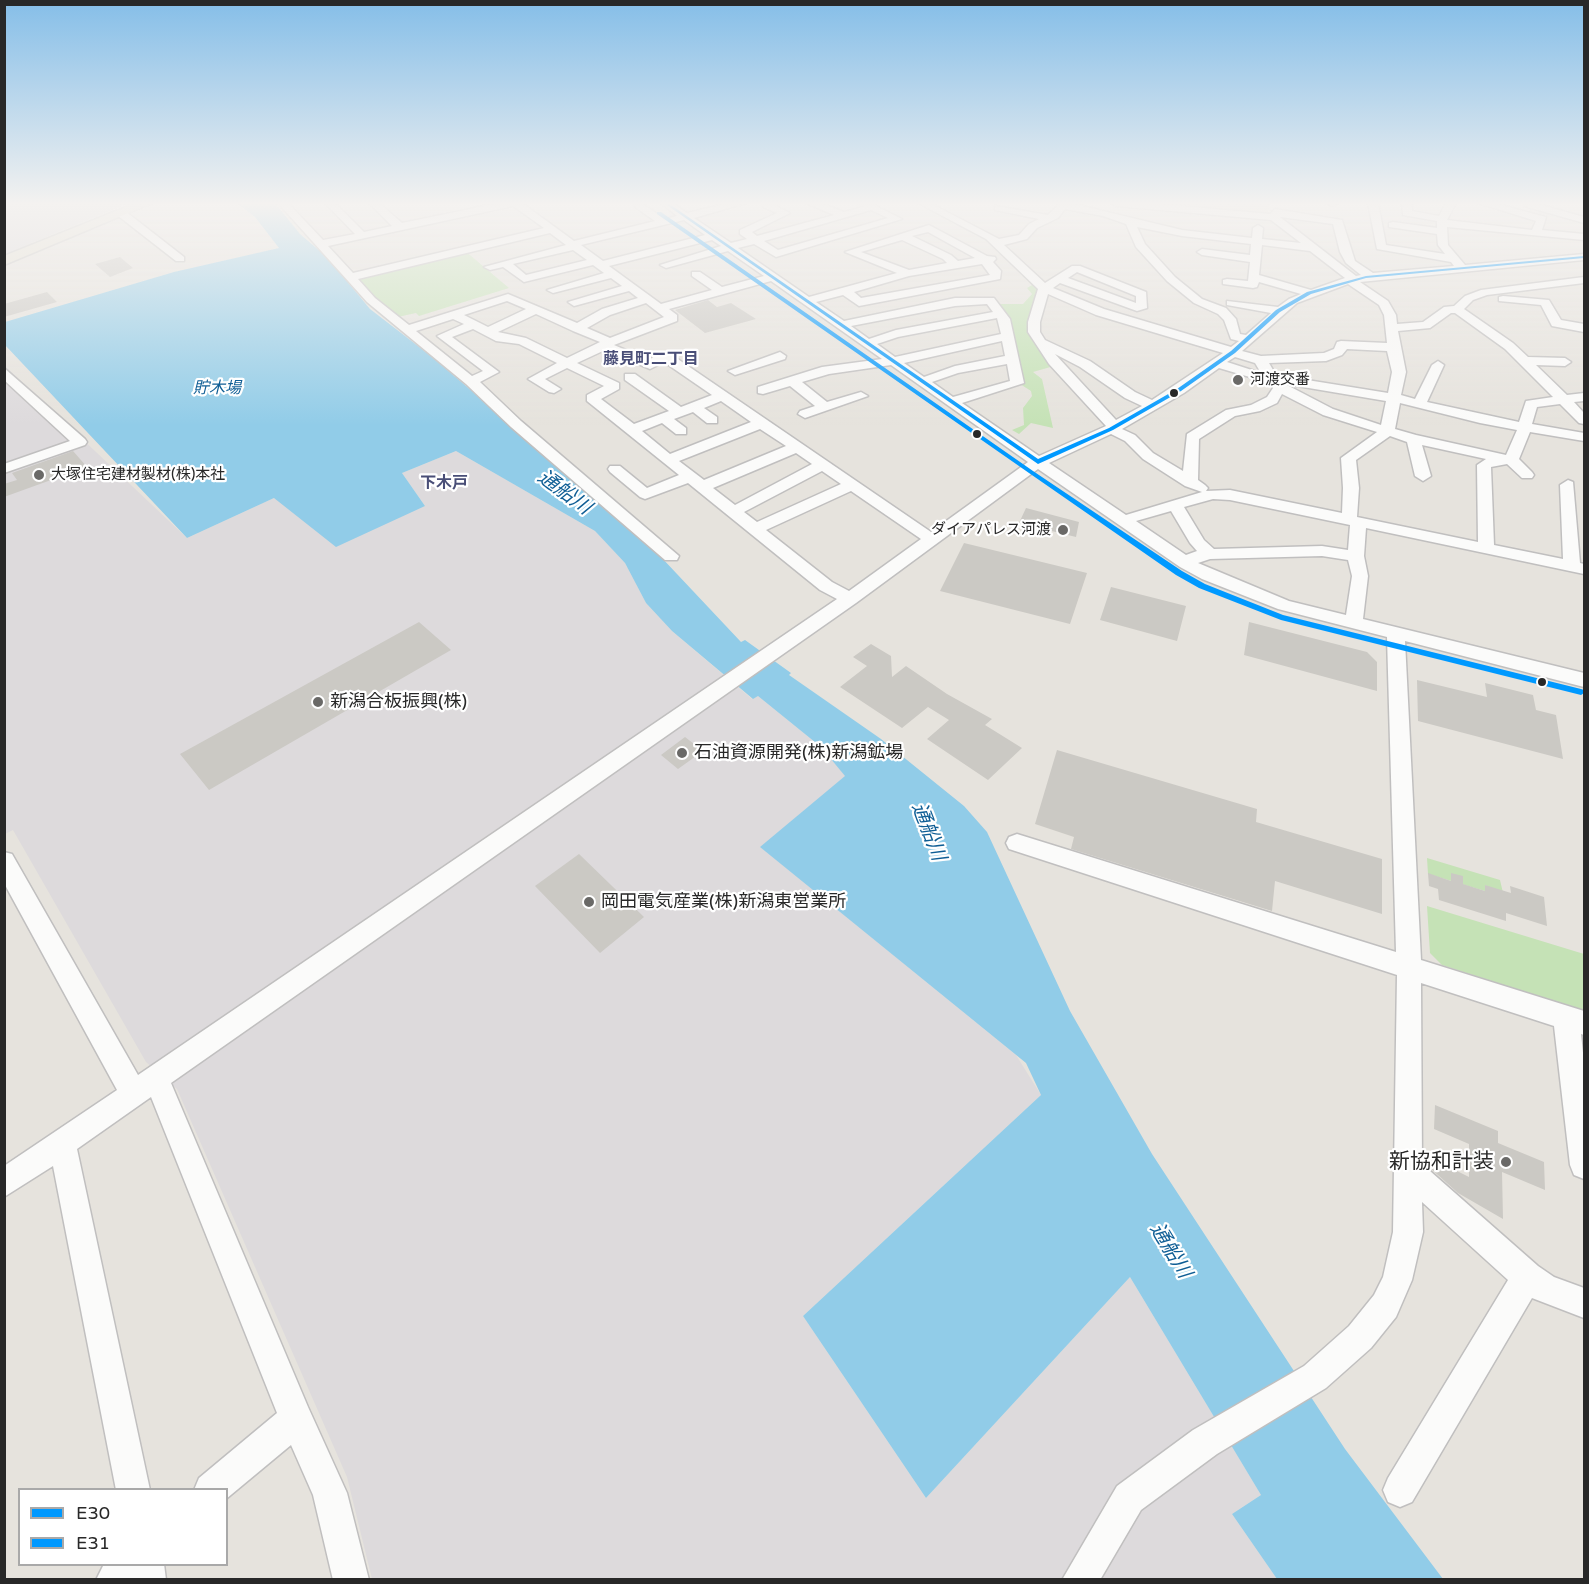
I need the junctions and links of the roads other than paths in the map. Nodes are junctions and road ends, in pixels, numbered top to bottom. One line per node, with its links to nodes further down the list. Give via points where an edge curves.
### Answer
1 (352, 277): 50 (street, via 371,300)
2 (603, 277): 23 (street)
3 (618, 277): 20 (street)
4 (700, 277): 24 (street)
5 (773, 277): 24 (street); 31 (street)
6 (894, 277): 25 (street)
7 (996, 277): 25 (street, via 859,302)
8 (1033, 277): 21 (street)
9 (1063, 277): 16 (street)
10 (1099, 277): 29 (street, via 1142,294 1142,304 1136,308)
11 (1170, 277): 35 (street)
12 (1254, 277): 19 (street, via 1253,285); 27 (street)
13 (1349, 277): 17 (street)
14 (1372, 277): 17 (street)
15 (1473, 277): 26 (street)
16 (1060, 279): 21 (street); 29 (street)
17 (1353, 280): 27 (street); 48 (street, via 1384,303)
18 (1584, 280): 26 (street)
19 (1227, 282)
20 (630, 287): 30 (street); 32 (street)
21 (1044, 288): 38 (street); 57 (street, via 1033,327)
22 (536, 289): 28 (street)
23 (553, 290)
24 (720, 291): 36 (street)
25 (846, 291): 31 (street)
26 (1490, 291): 39 (street, via 1469,298); 49 (street, via 1504,299 1545,302 1556,323)
27 (1310, 293): 40 (street)
28 (508, 297): 37 (street); 41 (street)
29 (1107, 298): 38 (street)
30 (648, 300): 36 (street); 47 (street, via 606,312)
31 (808, 301): 46 (street)
32 (574, 302)
33 (1231, 303): 40 (street)
34 (1186, 305): 35 (street)
35 (1206, 305): 54 (street, via 1227,315 1233,328 1239,326)
36 (660, 308): 58 (street, via 673,318)
37 (536, 309): 47 (street); 51 (street)
38 (1090, 309): 44 (street)
39 (1457, 309): 48 (street, via 1448,310 1426,325); 65 (street)
40 (1278, 311): 54 (street)
41 (453, 314): 45 (street); 50 (street)
42 (1002, 314): 46 (street, via 990,300 978,300); 55 (street); 56 (street)
43 (490, 316): 45 (street)
44 (1120, 318): 53 (street); 61 (street)
45 (474, 323): 51 (street); 75 (street, via 443,336 492,372)
46 (843, 325): 56 (street)
47 (577, 328): 58 (street)
48 (1393, 328): 60 (street)
49 (1584, 328)
50 (406, 330): 75 (street)
51 (490, 330): 68 (street, via 500,338 522,341)
52 (1337, 331): 59 (street)
53 (1114, 332)
54 (1252, 335): 61 (street)
55 (1007, 336): 62 (street); 64 (street)
56 (868, 343): 64 (street)
57 (1040, 343): 89 (street, via 1051,345); 99 (street)
58 (607, 344): 68 (street); 69 (street)
59 (1341, 345): 60 (street); 63 (street, via 1338,352 1326,357)
60 (1392, 347): 85 (street, via 1399,372)
61 (1233, 352): 63 (street); 67 (street)
62 (1012, 359): 77 (street, via 955,370); 86 (street, via 1017,383)
63 (1260, 360): 78 (street)
64 (894, 361): 74 (street, via 827,370); 77 (street)
65 (1524, 361): 66 (street); 87 (street)
66 (1566, 362)
67 (1218, 363): 78 (street); 89 (street)
68 (566, 364): 79 (street); 80 (street, via 535,379)
69 (650, 365): 73 (street); 82 (street, via 664,356)
70 (1438, 365): 88 (street)
71 (735, 371): 74 (street, via 775,353)
72 (4, 372): 112 (street, via 80,442)
73 (630, 376): 79 (street); 92 (street)
74 (807, 377): 76 (street)
75 (474, 380): 130 (street, via 515,415 509,417)
76 (792, 381): 81 (street); 91 (street)
77 (924, 381): 86 (street)
78 (1276, 382): 85 (street); 94 (street); 117 (street, via 1272,400 1231,413 1192,437)
79 (614, 386): 101 (street, via 592,398)
80 (554, 388)
81 (764, 390)
82 (723, 396): 90 (street); 98 (street)
83 (861, 396): 91 (street)
84 (1584, 397): 87 (street)
85 (1396, 398): 88 (street); 103 (street)
86 (953, 401): 110 (street)
87 (1566, 401): 97 (street); 100 (street, via 1531,404)
88 (1420, 403): 100 (street)
89 (1153, 406): 99 (street)
90 (695, 407): 92 (street); 96 (street)
91 (826, 408): 93 (street)
92 (679, 412): 95 (street)
93 (805, 414)
94 (1340, 417): 103 (street); 106 (street, via 1341,426)
95 (664, 418): 101 (street); 102 (street)
96 (712, 420)
97 (1584, 420)
98 (762, 423): 107 (street); 108 (street)
99 (1113, 428): 110 (street); 117 (street)
100 (1525, 428): 104 (street); 109 (street)
101 (632, 430): 108 (street)
102 (681, 431)
103 (1387, 432): 105 (street); 106 (street)
104 (1584, 437)
105 (1413, 439): 109 (street); 116 (street)
106 (1366, 444): 125 (street, via 1348,458)
107 (797, 447): 111 (street); 120 (street)
108 (670, 459): 115 (street)
109 (1511, 459): 114 (street); 128 (street, via 1484,465)
110 (1038, 462): 124 (street); 127 (street)
111 (822, 465): 118 (street); 123 (street)
112 (4, 469)
113 (615, 470): 115 (street, via 645,494)
114 (1527, 475)
115 (691, 476): 120 (street)
116 (1423, 476)
117 (1190, 483): 121 (street)
118 (850, 485): 126 (street); 127 (street)
119 (1568, 485): 133 (street)
120 (704, 486): 123 (street)
121 (1212, 494): 122 (street); 125 (street)
122 (1176, 506): 124 (street); 129 (street, via 1198,543)
123 (735, 511): 126 (street)
124 (1124, 520): 132 (street)
125 (1353, 521): 128 (street); 131 (street)
126 (755, 529): 134 (street)
127 (931, 539): 134 (street)
128 (1486, 549): 133 (street)
129 (1210, 554): 131 (street, via 1322,551); 132 (street)
130 (671, 556)
131 (1356, 556): 135 (street, via 1360,576)
132 (1186, 563): 135 (street, via 1262,598)
133 (1578, 568)
134 (850, 599): 142 (street)
135 (1354, 624): 136 (street)
136 (1396, 635): 137 (street); 140 (street)
137 (1584, 680)
138 (1017, 843): 140 (street)
139 (4, 861): 142 (street)
140 (1409, 966): 141 (street); 145 (street)
141 (1575, 1020): 144 (street)
142 (144, 1086): 143 (street); 149 (street)
143 (62, 1143): 146 (street); 150 (street)
144 (1584, 1165)
145 (1409, 1171): 147 (street); 156 (street, via 1408,1232 1398,1280 1385,1306 1360,1337 1315,1377 1205,1442 1129,1498)
146 (4, 1183)
147 (1527, 1277): 148 (street, via 1545,1289); 152 (street)
148 (1584, 1304)
149 (296, 1419): 151 (street); 155 (street, via 330,1493)
150 (133, 1488)
151 (214, 1488)
152 (1400, 1490)
153 (126, 1566): 154 (street)
154 (114, 1580)
155 (351, 1580)
156 (1080, 1580)

